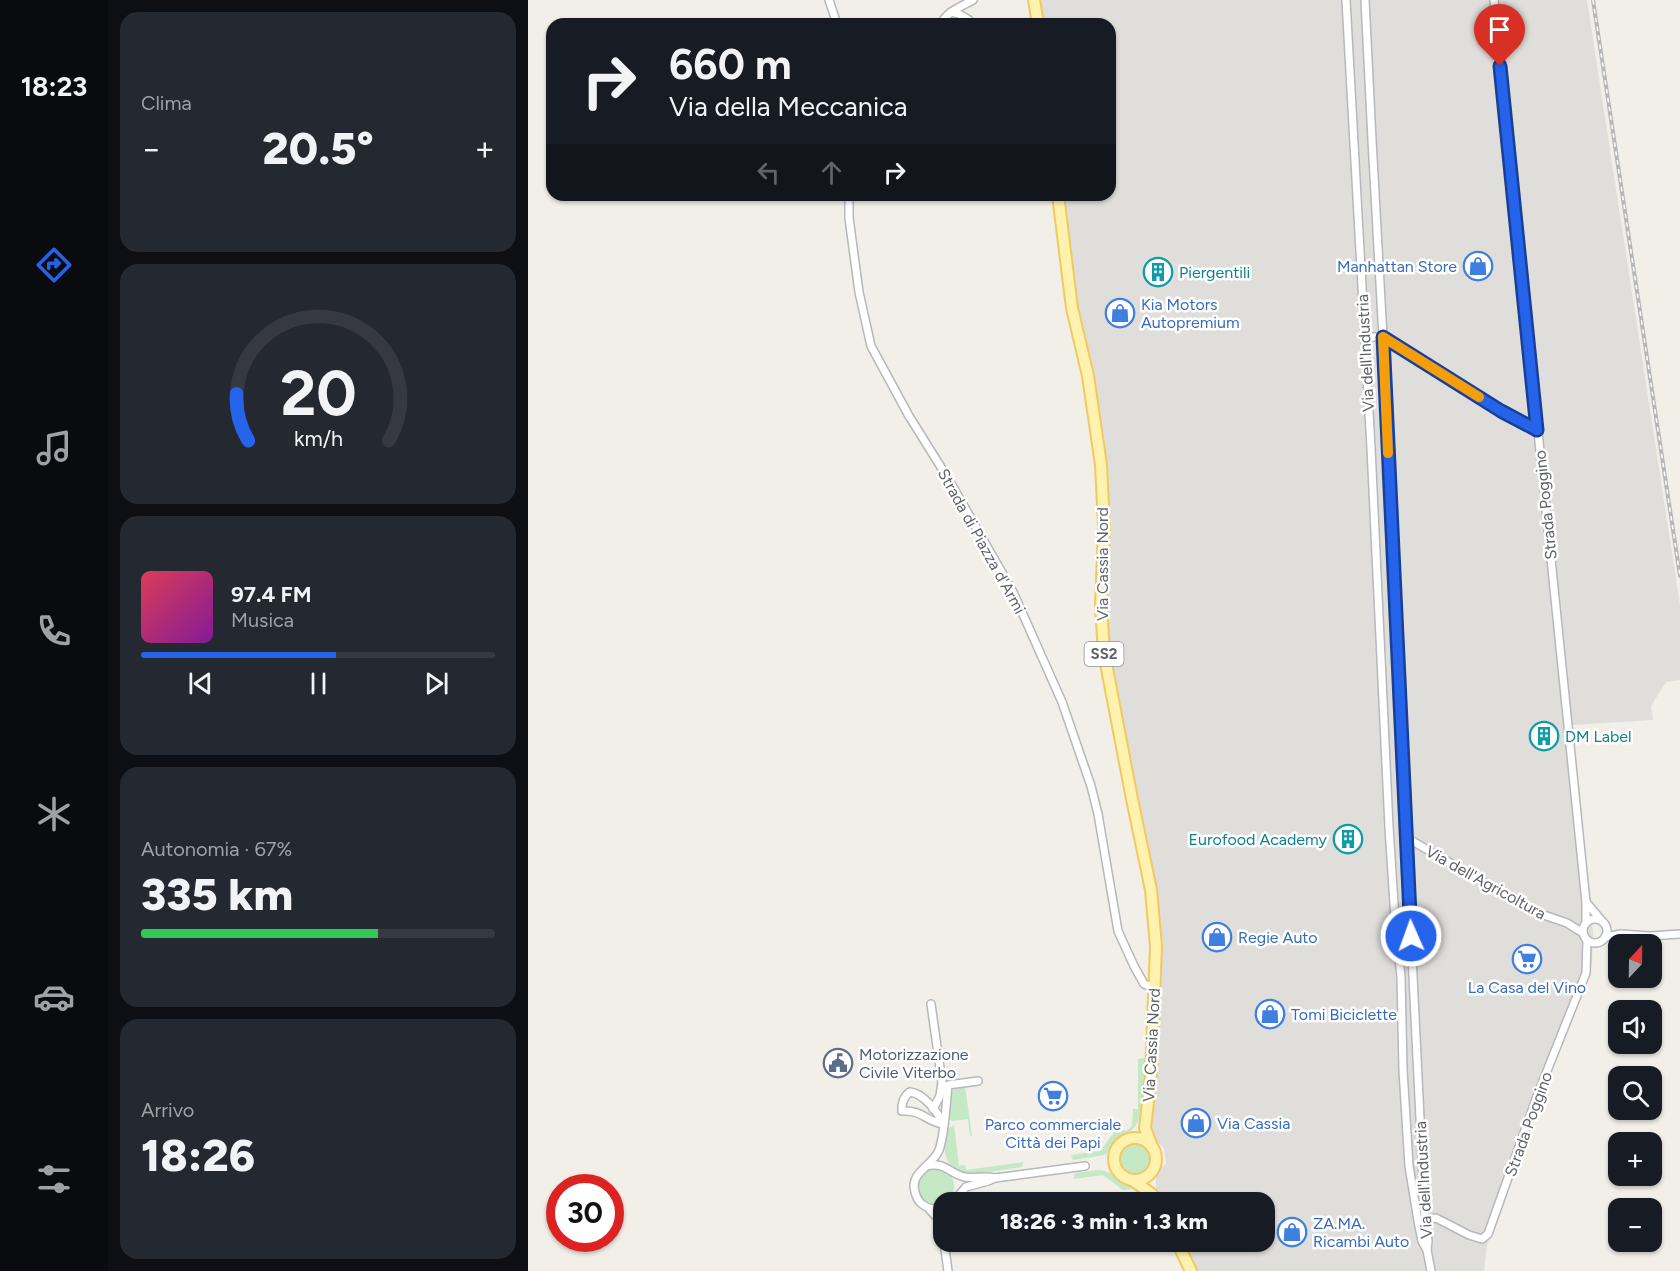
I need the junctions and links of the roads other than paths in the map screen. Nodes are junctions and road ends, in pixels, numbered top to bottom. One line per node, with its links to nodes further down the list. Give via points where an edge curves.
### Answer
1 (829, 0): 8 (street)
2 (973, 0): 7 (street)
3 (1034, 0): 11 (main road)
4 (1346, 0): 14 (street, Via dell'Industria)
5 (1365, 0): 15 (street, Via dell'Industria)
6 (1494, 0): 16 (street, Strada Poggino)
7 (951, 12): 9 (street); 10 (street)
8 (835, 18)
9 (944, 18)
10 (966, 18)
11 (1037, 18)
12 (849, 201): 26 (street, Strada di Piazza d'Armi, via 859,292 871,346 1013,592 1062,702 1098,814 1118,931 1144,984)
13 (1059, 201): 26 (main road, Via Cassia Nord / SS2, via 1072,308 1088,376 1101,465 1104,653 1151,890 1156,946)
14 (1364, 337): 15 (street); 48 (street, Via dell'Industria, via 1409,1166)
15 (1383, 337): 16 (street); 17 (street, Via dell'Industria)
16 (1537, 430): 18 (street, Strada Poggino)
17 (1407, 838): 20 (street, Via dell'Agricoltura, via 1521,904); 48 (street, Via dell'Industria)
18 (1586, 902): 19 (street); 20 (street, Strada Poggino)
19 (1603, 923): 20 (street, via 1593,919); 21 (street); 25 (street)
20 (1585, 930): 25 (street, via 1595,943); 48 (street, Strada Poggino, via 1586,973 1488,1234 1482,1239 1436,1218)
21 (1621, 934)
22 (1680, 934): 23 (street)
23 (1662, 935)
24 (1608, 937): 25 (street)
25 (1605, 938)
26 (1154, 988): 30 (main road, Via Cassia Nord / SS2)
27 (931, 1004): 29 (street, via 942,1082)
28 (978, 1081): 31 (street, via 948,1085)
29 (933, 1109): 31 (street); 31 (street, via 910,1092 901,1109)
30 (1146, 1111): 32 (main road, Via Cassia Nord / SS2); 34 (main road, Via Cassia Nord / SS2, via 1145,1128)
31 (943, 1124): 33 (street)
32 (1128, 1139): 34 (main road, via 1141,1139); 40 (main road, SS2, via 1117,1147 1114,1160 1118,1173)
33 (940, 1147): 36 (street); 37 (street)
34 (1152, 1147): 38 (main road, SS2)
35 (1085, 1166): 39 (street)
36 (926, 1167): 37 (street); 45 (street, via 917,1175 914,1188 918,1200)
37 (949, 1168): 39 (street, via 964,1177); 41 (street, via 958,1182)
38 (1155, 1168): 40 (main road, via 1145,1178); 44 (main road, SS2)
39 (995, 1178): 42 (street)
40 (1131, 1180): 43 (main road, SS2)
41 (956, 1192)
42 (961, 1192)
43 (1147, 1192)
44 (1155, 1192)
45 (928, 1208): 46 (street); 47 (street)
46 (933, 1209)
47 (933, 1212)
48 (1421, 1220): 53 (street, Via dell'Industria)
49 (946, 1252): 51 (street)
50 (1182, 1252): 52 (main road)
51 (948, 1271)
52 (1191, 1271)
53 (1431, 1271)

